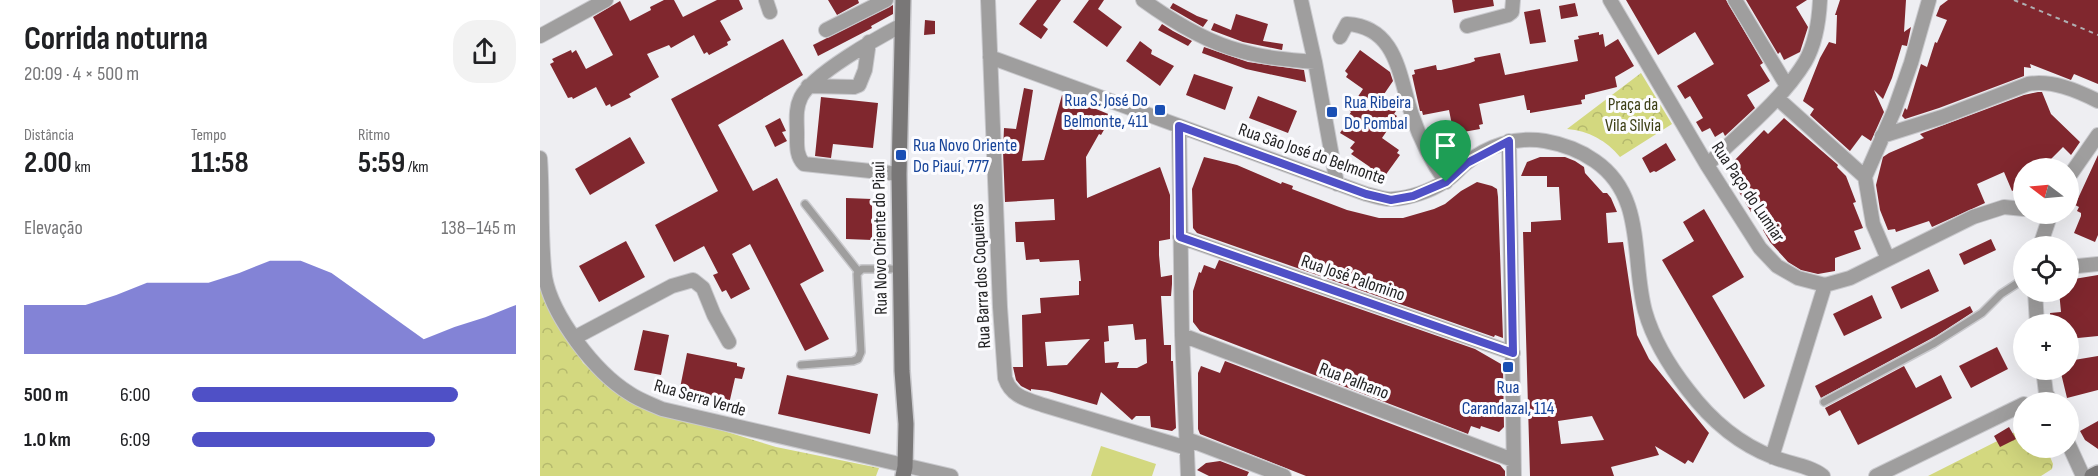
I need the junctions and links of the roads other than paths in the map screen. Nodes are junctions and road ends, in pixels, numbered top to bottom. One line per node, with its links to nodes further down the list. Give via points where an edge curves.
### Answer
1 (606, 0): 15 (street)
2 (886, 0): 14 (street)
3 (903, 0): 12 (street, Rua Novo Oriente do Piaui)
4 (988, 0): 18 (street, Rua Barra dos Coqueiros)
5 (1143, 0): 19 (street, via 1203,37 1240,51)
6 (1301, 0): 19 (street)
7 (1513, 0): 13 (street, via 1508,15)
8 (1610, 0): 30 (street, Rua Paço do Lumiar)
9 (1735, 0): 21 (street)
10 (1820, 0): 21 (street, via 1815,38 1805,62)
11 (1929, 0): 26 (street, via 1911,63)
12 (902, 25): 17 (street); 31 (street, Rua Novo Oriente do Piaui)
13 (1467, 26)
14 (825, 30)
15 (540, 36)
16 (1340, 37): 33 (street, via 1347,24 1357,25 1371,31 1390,48 1400,68 1420,137)
17 (869, 42): 20 (street); 20 (street, via 859,85)
18 (990, 57): 24 (street, Rua São José do Belmonte); 54 (street, Rua Barra dos Coqueiros, via 1000,307 1008,388 1022,398)
19 (1315, 62): 34 (street)
20 (808, 86): 31 (street, via 797,110 799,160 812,167)
21 (1787, 86): 22 (street)
22 (1777, 98): 30 (street); 32 (street)
23 (2098, 100): 26 (street, via 2040,82)
24 (1179, 126): 34 (street, Rua São José do Belmonte); 38 (street)
25 (2098, 135): 29 (street)
26 (1882, 136): 32 (street)
27 (1509, 141): 33 (street, Rua São José do Belmonte, via 1467,163); 50 (street); 55 (street, Rua São José do Belmonte, via 1544,140 1564,146 1605,168 1620,186 1635,232 1645,311 1670,365 1708,414 1727,431)
28 (540, 158): 35 (street, Rua Serra Verde)
29 (2079, 162)
30 (1707, 165): 45 (street, Rua Paço do Lumiar, via 1760,248 1777,266 1798,278)
31 (899, 174): 42 (street, Rua Novo Oriente do Piaui)
32 (1865, 177): 39 (street, via 1874,224)
33 (1446, 182): 34 (street, Rua São José do Belmonte, via 1413,196 1391,200)
34 (1337, 184)
35 (541, 199): 44 (street, Rua Serra Verde)
36 (805, 204): 43 (lane)
37 (2013, 208): 39 (street, via 1989,211)
38 (1180, 237): 47 (street); 50 (street, Rua José Palomino)
39 (1888, 259): 45 (street, via 1850,278)
40 (2098, 264): 41 (street)
41 (2079, 266)
42 (899, 269): 43 (lane); 58 (street, Rua Novo Oriente do Piaui, via 906,424)
43 (858, 271): 51 (lane, via 858,359)
44 (542, 279): 48 (street, Rua Serra Verde)
45 (1825, 285): 55 (street)
46 (2013, 286): 52 (lane, via 1982,313 1933,344)
47 (1182, 335): 54 (street); 57 (street, Rua Palhano)
48 (574, 338): 49 (street, via 672,286 693,280 703,288); 58 (street, Rua Serra Verde, via 600,369 628,393 662,409)
49 (729, 342)
50 (1513, 353): 57 (street)
51 (801, 365)
52 (1824, 402)
53 (2013, 409): 59 (street)
54 (1187, 443): 62 (street); 63 (street)
55 (1772, 457): 65 (street, Rua São José do Belmonte)
56 (2075, 458): 67 (street)
57 (1513, 460): 64 (street)
58 (904, 471): 61 (street, Rua Serra Verde)
59 (1896, 472): 66 (street)
60 (2098, 473): 68 (street)
61 (951, 476)
62 (1188, 476)
63 (1284, 476)
64 (1514, 476)
65 (1823, 476)
66 (1876, 476)
67 (2083, 476)
68 (2092, 476)

